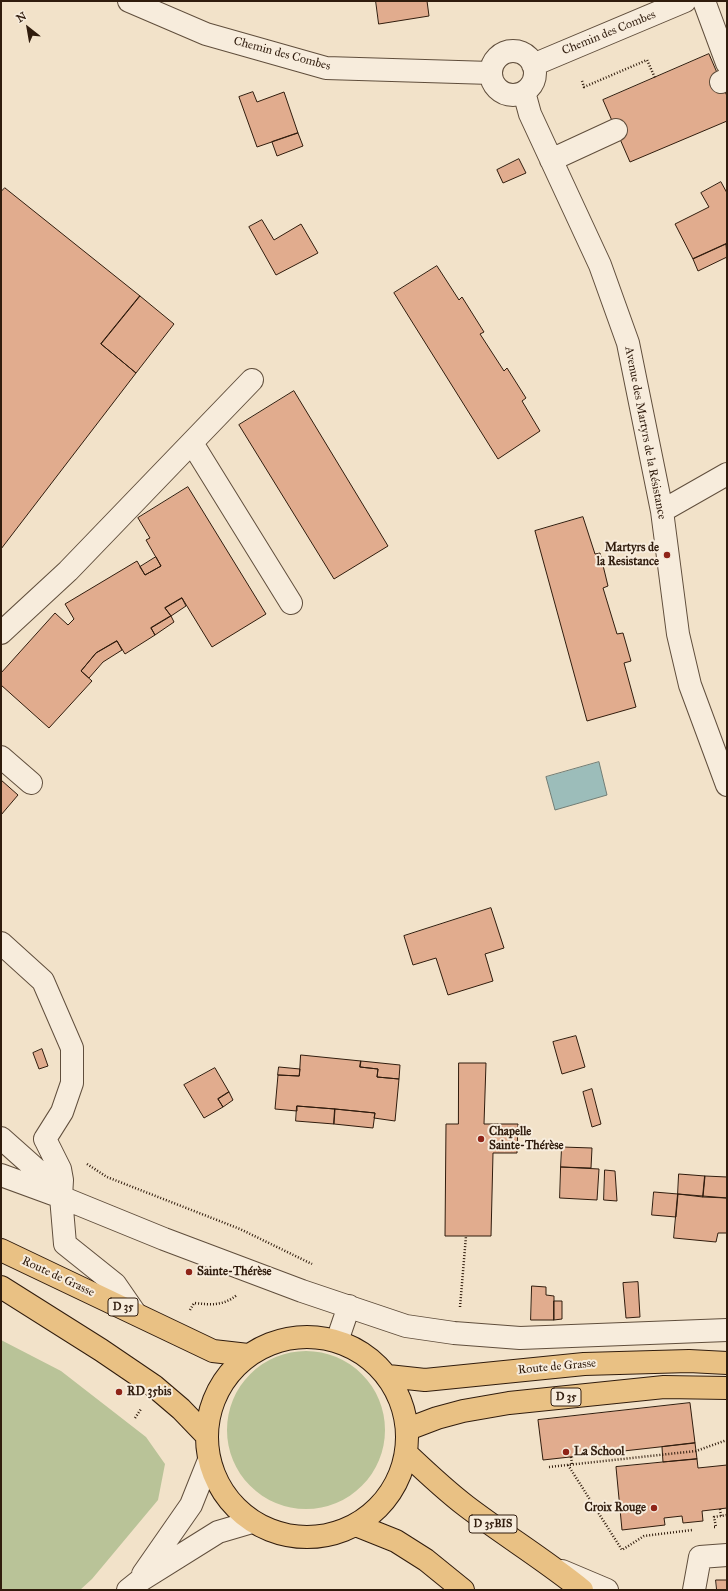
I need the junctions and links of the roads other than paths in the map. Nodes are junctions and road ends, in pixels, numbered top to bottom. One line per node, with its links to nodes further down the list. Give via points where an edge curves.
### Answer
1 (129, 1): 5 (street, Chemin des Combes, via 206,34 326,68)
2 (685, 1): 4 (street, Chemin des Combes)
3 (704, 1): 6 (street)
4 (533, 65): 5 (street, via 523,54 508,52 496,60); 7 (street, via 532,83)
5 (491, 73): 7 (street, via 499,91 511,95)
6 (725, 75)
7 (524, 92): 9 (street, Avenue des Martyrs de la Résistance, via 530,114)
8 (616, 130): 9 (street)
9 (551, 160): 13 (street, Avenue des Martyrs de la Résistance, via 600,265 628,343)
10 (252, 380): 11 (street)
11 (192, 443): 14 (street); 15 (street, via 68,571)
12 (727, 474): 13 (street)
13 (662, 511): 18 (street, Avenue des Martyrs de la Résistance, via 678,634 690,685)
14 (291, 603)
15 (1, 633)
16 (1, 757): 17 (street)
17 (31, 783)
18 (727, 785)
19 (1, 944): 21 (street, via 43,981 72,1048 72,1083 62,1112)
20 (2, 1139): 21 (street); 23 (street, via 37,1170)
21 (46, 1139): 23 (street, via 60,1169)
22 (1, 1175): 23 (street)
23 (61, 1197): 26 (street, via 164,1239); 27 (street, via 65,1244 115,1284)
24 (1, 1250): 27 (main road, Route de Grasse / D 35)
25 (1, 1287): 35 (main road, via 154,1386)
26 (349, 1306): 28 (street, via 406,1326 520,1338); 29 (street)
27 (135, 1313): 30 (main road, Route de Grasse / D 35, via 213,1351)
28 (727, 1330)
29 (336, 1341): 30 (main road, via 306,1337 276,1341); 32 (main road, via 365,1355)
30 (248, 1356): 35 (main road, via 231,1371 218,1390 210,1412)
31 (727, 1363): 32 (main road, Route de Grasse, via 689,1361 584,1364 425,1380)
32 (388, 1376): 34 (main road, via 402,1401)
33 (727, 1388): 34 (main road, D 35, via 664,1387 508,1403 463,1411)
34 (408, 1429): 36 (main road)
35 (206, 1435): 37 (main road)
36 (407, 1454): 39 (main road, via 397,1482 380,1507); 41 (main road, D 35BIS, via 467,1507)
37 (209, 1460): 38 (main road, via 224,1495); 42 (street, via 191,1505)
38 (252, 1522): 39 (main road, via 286,1536 322,1537); 42 (street, via 218,1532)
39 (356, 1525): 43 (main road, via 396,1541 426,1560)
40 (727, 1555): 46 (street, via 700,1558)
41 (554, 1567): 44 (main road, D 35BIS); 45 (street)
42 (133, 1586)
43 (464, 1590)
44 (582, 1590)
45 (607, 1590)
46 (694, 1590)

